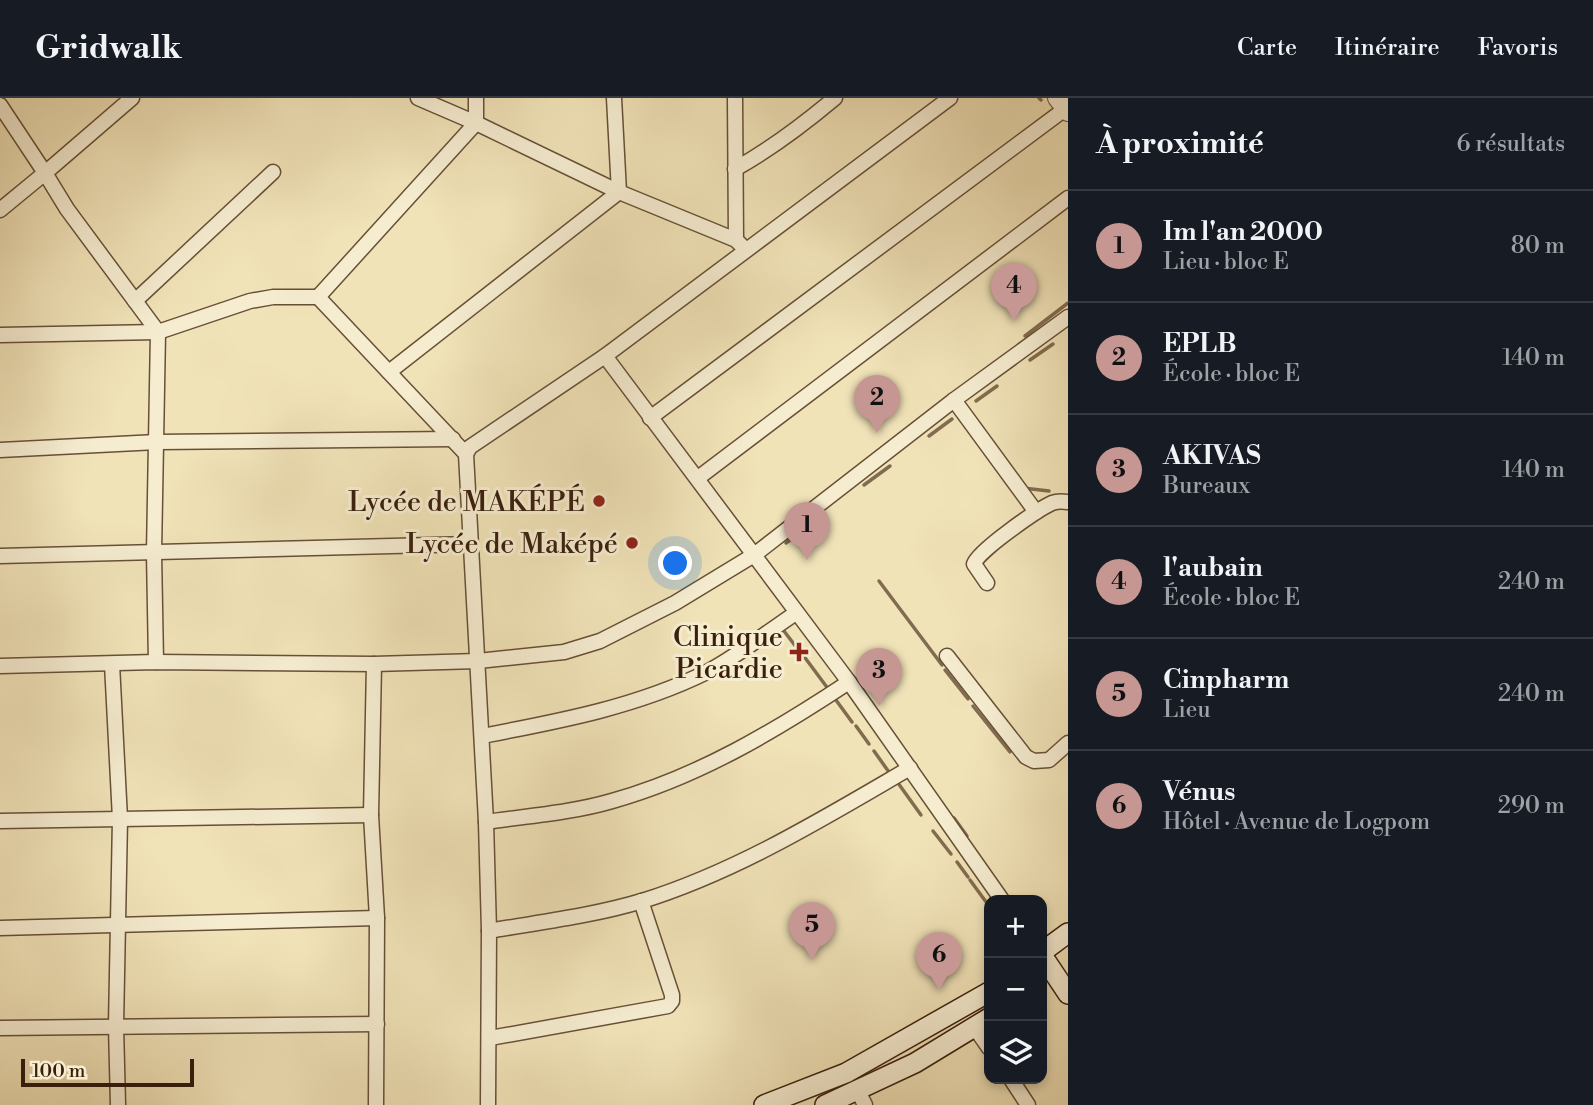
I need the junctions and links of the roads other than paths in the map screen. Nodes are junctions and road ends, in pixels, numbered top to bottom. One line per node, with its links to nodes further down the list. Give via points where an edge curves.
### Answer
1 (418, 98): 10 (street)
2 (476, 98): 10 (street)
3 (614, 98): 14 (street)
4 (735, 98): 11 (street)
5 (835, 98): 11 (street, via 760,156)
6 (950, 98): 17 (street)
7 (126, 100): 13 (street)
8 (0, 106): 13 (street)
9 (1063, 107): 26 (street)
10 (476, 123): 14 (street); 18 (street)
11 (735, 169): 17 (street)
12 (273, 172): 19 (street)
13 (45, 173): 16 (street); 19 (street)
14 (619, 192): 17 (street); 24 (street)
15 (1068, 198): 31 (street)
16 (0, 210)
17 (741, 245): 23 (street)
18 (318, 297): 21 (street, via 262,299); 24 (street)
19 (135, 301): 21 (street)
20 (1068, 317): 25 (street)
21 (158, 332): 22 (street); 28 (street)
22 (0, 335)
23 (605, 356): 26 (street); 30 (street)
24 (389, 372): 27 (street)
25 (954, 401): 33 (street); 36 (street)
26 (650, 418): 31 (street)
27 (453, 439): 28 (street); 30 (street)
28 (157, 442): 29 (street); 35 (street)
29 (0, 450)
30 (466, 454): 34 (street)
31 (698, 478): 36 (street)
32 (1068, 502): 33 (street, via 1055,502)
33 (1036, 512): 38 (street, via 975,560)
34 (470, 544): 35 (street); 41 (street)
35 (153, 553): 37 (street); 42 (street)
36 (754, 555): 39 (street); 41 (street, via 600,641 564,652)
37 (0, 556)
38 (988, 583)
39 (796, 613): 46 (street); 47 (street, via 710,670 676,686 592,714)
40 (947, 656): 48 (street, via 1026,757 1049,761)
41 (478, 661): 44 (street); 47 (street)
42 (156, 662): 43 (street); 44 (street)
43 (112, 664): 45 (street); 51 (street)
44 (374, 664): 50 (street)
45 (0, 666)
46 (849, 682): 49 (street); 53 (street, via 762,737 676,778 612,801)
47 (482, 737): 53 (street)
48 (1068, 743)
49 (910, 768): 54 (street); 55 (street, via 788,839 720,872)
50 (371, 815): 51 (street); 56 (street)
51 (120, 819): 52 (street); 57 (street)
52 (0, 821)
53 (486, 822): 59 (street)
54 (999, 895)
55 (641, 901): 59 (street); 70 (street, via 671,995 668,1006)
56 (377, 918): 57 (street); 67 (street)
57 (117, 925): 58 (street); 68 (street)
58 (0, 928)
59 (489, 930): 70 (street)
60 (1068, 933): 61 (main road)
61 (1047, 950)
62 (1045, 958): 64 (main road)
63 (1047, 990): 64 (main road)
64 (1067, 990)
65 (984, 995): 76 (main road, via 846,1073)
66 (982, 1023): 72 (main road)
67 (377, 1024): 68 (street); 74 (street)
68 (116, 1026): 69 (street); 73 (street)
69 (0, 1028)
70 (490, 1038): 75 (street)
71 (1014, 1084): 78 (street)
72 (862, 1098): 77 (main road)
73 (118, 1105)
74 (376, 1105)
75 (488, 1105)
76 (764, 1105)
77 (825, 1105)
78 (1028, 1105)

